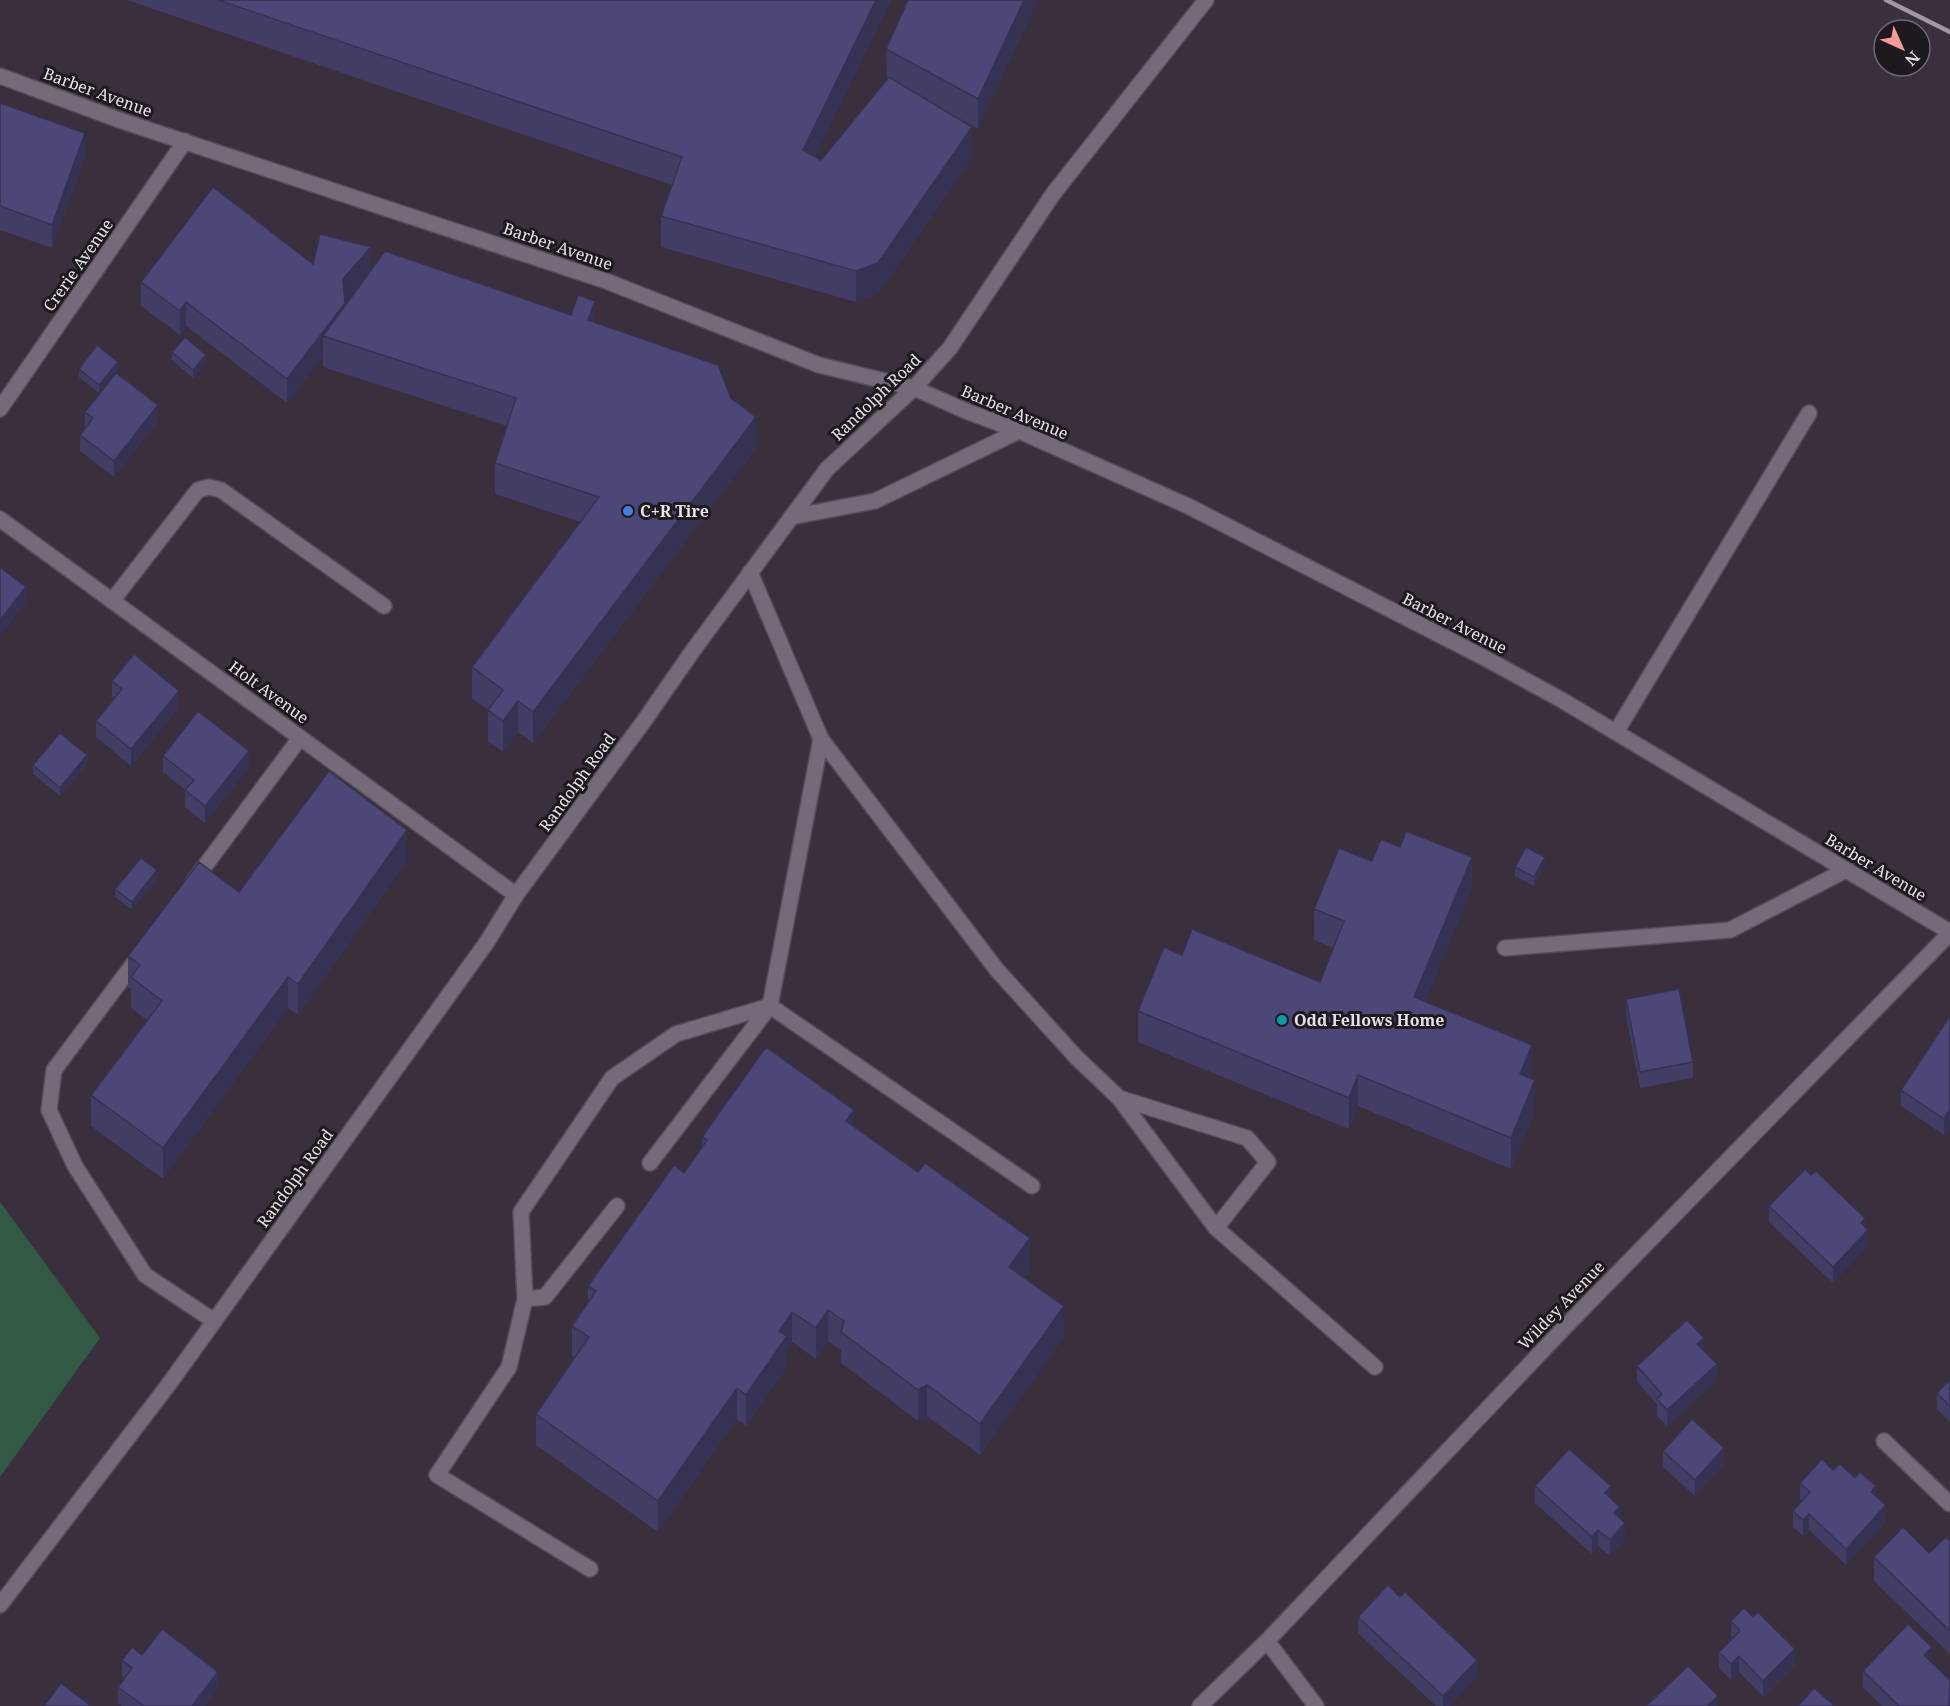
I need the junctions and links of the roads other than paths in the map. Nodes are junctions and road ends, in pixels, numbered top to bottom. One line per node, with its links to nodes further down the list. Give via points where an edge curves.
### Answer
1 (1206, 0): 4 (street, Randolph Road, via 1053,194 950,348)
2 (0, 76): 3 (street, Barber Avenue)
3 (185, 141): 4 (street, Barber Avenue, via 606,281 819,365); 5 (street, Crerie Avenue)
4 (914, 388): 7 (street, Barber Avenue); 8 (street, Randolph Road, via 827,469)
5 (0, 409)
6 (1809, 413): 13 (street)
7 (1019, 431): 8 (street, via 875,501); 13 (street, Barber Avenue, via 1188,506 1481,656)
8 (791, 517): 10 (street, Randolph Road)
9 (0, 519): 11 (street, Holt Avenue)
10 (750, 572): 15 (street); 17 (street, Randolph Road)
11 (112, 601): 12 (street, via 198,490 209,487 221,490); 14 (street, Holt Avenue)
12 (384, 606)
13 (1616, 732): 16 (street, Barber Avenue)
14 (300, 738): 17 (street, Holt Avenue); 18 (street)
15 (821, 739): 22 (street); 23 (street, via 997,970)
16 (1846, 870): 19 (street, Barber Avenue); 21 (street, via 1730,930)
17 (516, 895): 29 (street, Randolph Road, via 487,942)
18 (181, 899)
19 (1950, 933): 35 (street, Wildey Avenue, via 1580,1311)
20 (146, 946): 29 (street, via 54,1070 49,1110 75,1166 145,1275)
21 (1505, 948)
22 (770, 1006): 24 (street); 25 (street); 28 (street, via 675,1034 612,1078 522,1212)
23 (1119, 1098): 27 (street); 27 (street, via 1247,1138 1268,1162)
24 (651, 1163)
25 (1032, 1186)
26 (617, 1206): 28 (street, via 545,1297)
27 (1216, 1228): 30 (street)
28 (525, 1299): 33 (street, via 510,1367 437,1474)
29 (214, 1321): 34 (street, Randolph Road)
30 (1374, 1367)
31 (1884, 1442): 32 (street)
32 (1950, 1504)
33 (590, 1569)
34 (0, 1605)
35 (1267, 1641): 36 (street, Wildey Avenue); 37 (street)
36 (1200, 1706)
37 (1316, 1706)

